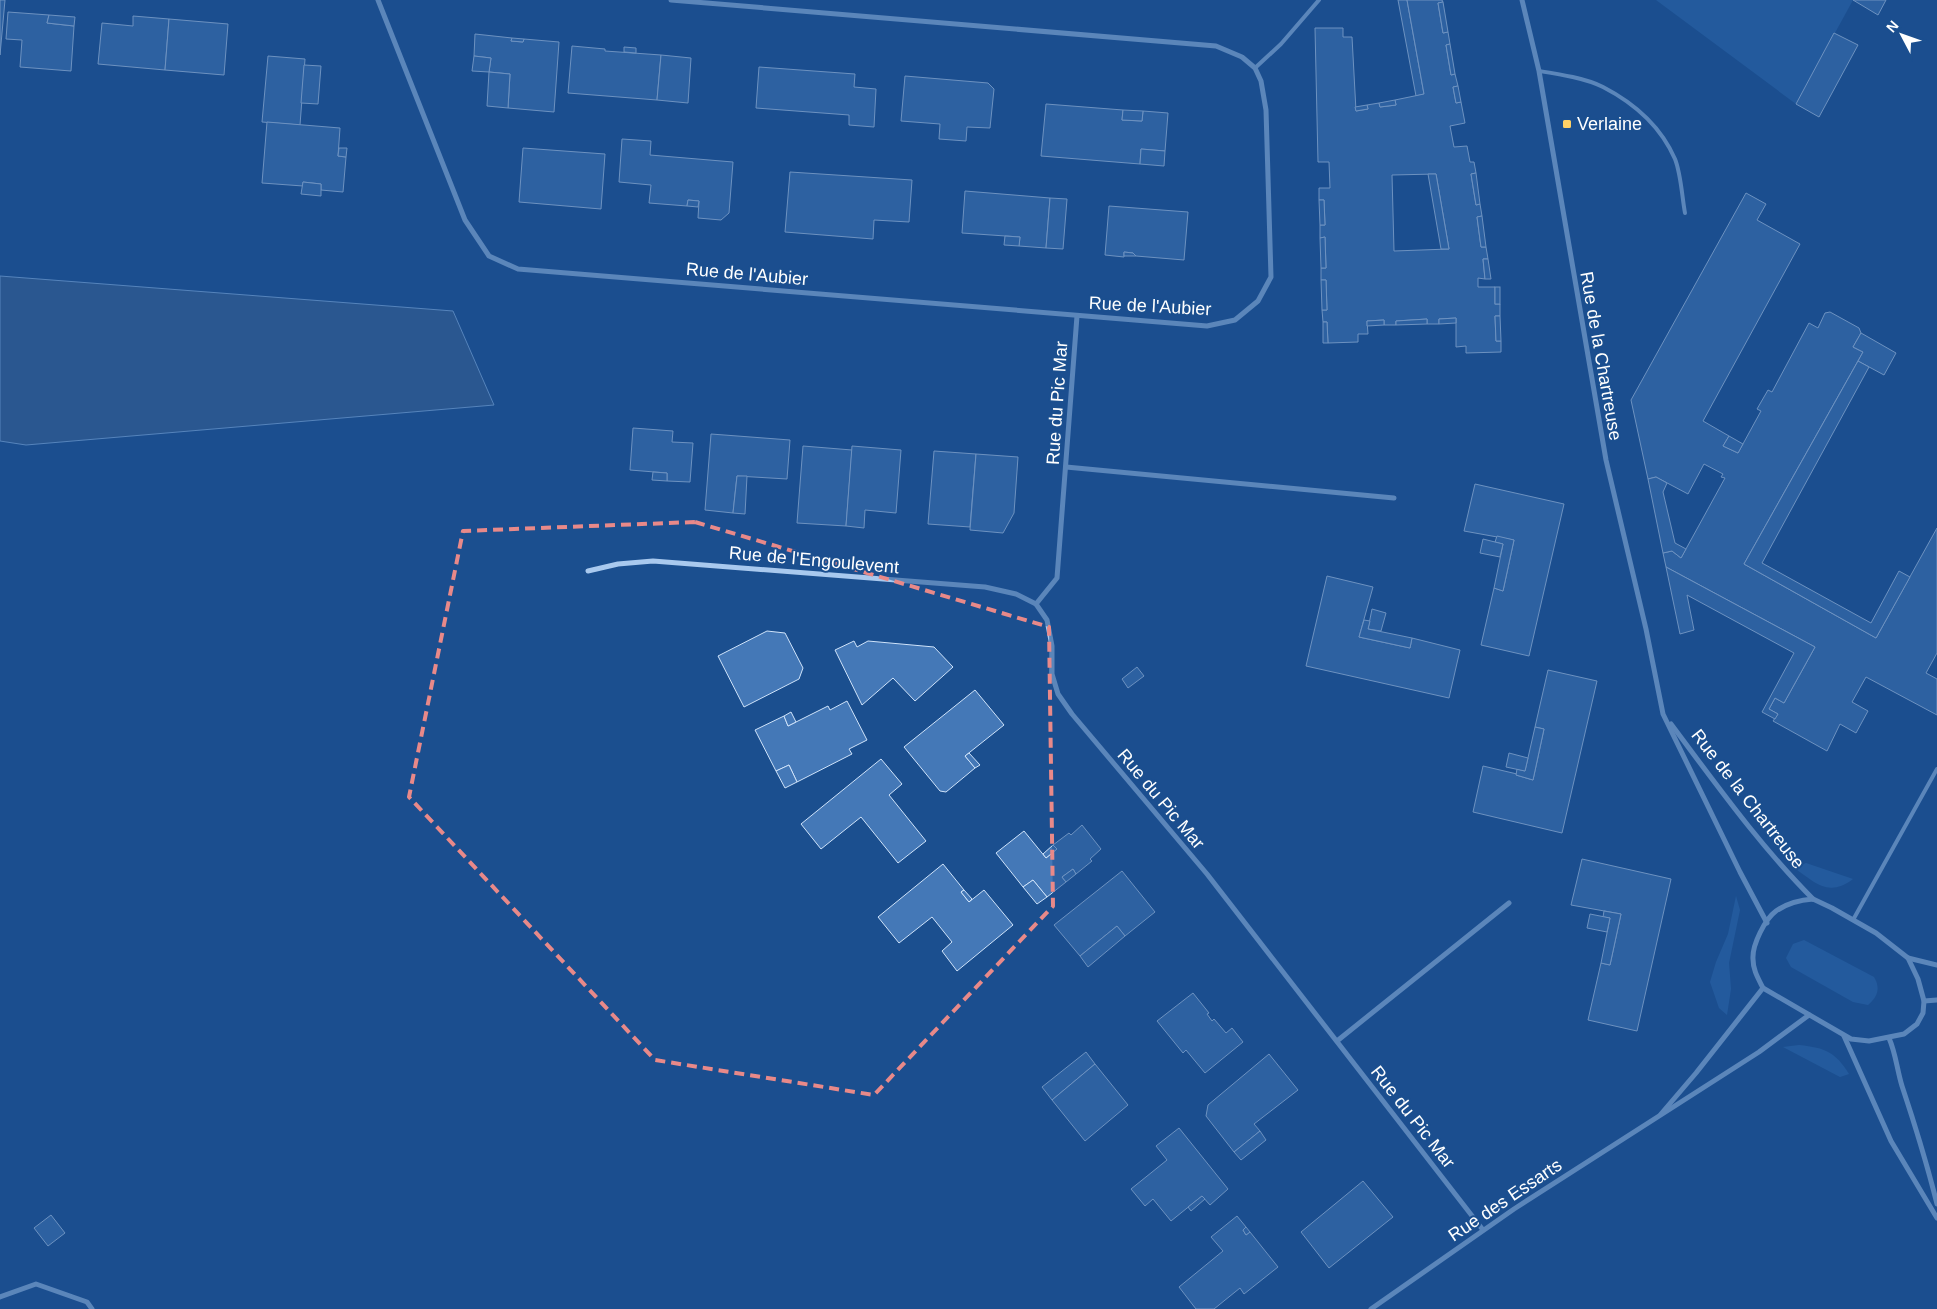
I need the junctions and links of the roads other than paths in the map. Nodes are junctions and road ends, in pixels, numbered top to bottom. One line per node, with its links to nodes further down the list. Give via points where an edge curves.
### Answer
1 (378, 0): 8 (street, Rue de l'Aubier, via 465,220 489,256 518,269)
2 (671, 0): 5 (street, via 1216,46 1242,57)
3 (1320, 0): 5 (lane, via 1281,44)
4 (1522, 0): 6 (street, Rue de la Chartreuse)
5 (1254, 68): 8 (street, Rue de l'Aubier, via 1261,81 1266,110 1271,277 1258,301 1235,320 1207,326)
6 (1539, 71): 7 (lane, via 1602,87 1641,112 1661,134 1676,161); 13 (street, Rue de la Chartreuse, via 1606,460)
7 (1685, 213)
8 (1077, 316): 9 (street, Rue du Pic Mar)
9 (1066, 467): 10 (street); 12 (street, Rue du Pic Mar, via 1057,578)
10 (1394, 498)
11 (588, 570): 12 (street, Rue de l'Engoulevent, via 653,561 985,588 1016,594)
12 (1036, 604): 27 (street, Rue du Pic Mar, via 1047,620 1052,646 1052,674 1058,694 1207,874)
13 (1663, 714): 15 (street, Rue de la Chartreuse, via 1724,795); 18 (street, Rue de la Chartreuse)
14 (1937, 769): 17 (lane)
15 (1813, 899): 17 (street); 18 (street, via 1800,900 1775,911)
16 (1509, 903): 27 (street)
17 (1853, 920): 19 (street)
18 (1767, 922): 21 (street, via 1756,940 1753,958 1755,974)
19 (1908, 958): 20 (street); 23 (street)
20 (1937, 966)
21 (1763, 988): 24 (street); 28 (street, Rue des Essarts)
22 (1937, 1000): 23 (street)
23 (1924, 1001): 26 (street, via 1923,1013 1917,1024 1904,1034)
24 (1809, 1015): 25 (street); 28 (street, Rue des Essarts)
25 (1844, 1035): 26 (street, via 1869,1041); 30 (street, via 1891,1141)
26 (1889, 1038): 29 (street)
27 (1337, 1041): 31 (street, Rue du Pic Mar)
28 (1658, 1118): 31 (street, Rue des Essarts)
29 (1937, 1204)
30 (1937, 1218)
31 (1483, 1230): 34 (street, Rue des Essarts)
32 (0, 1298): 33 (street, via 36,1284 87,1302)
33 (92, 1309)
34 (1371, 1309)

